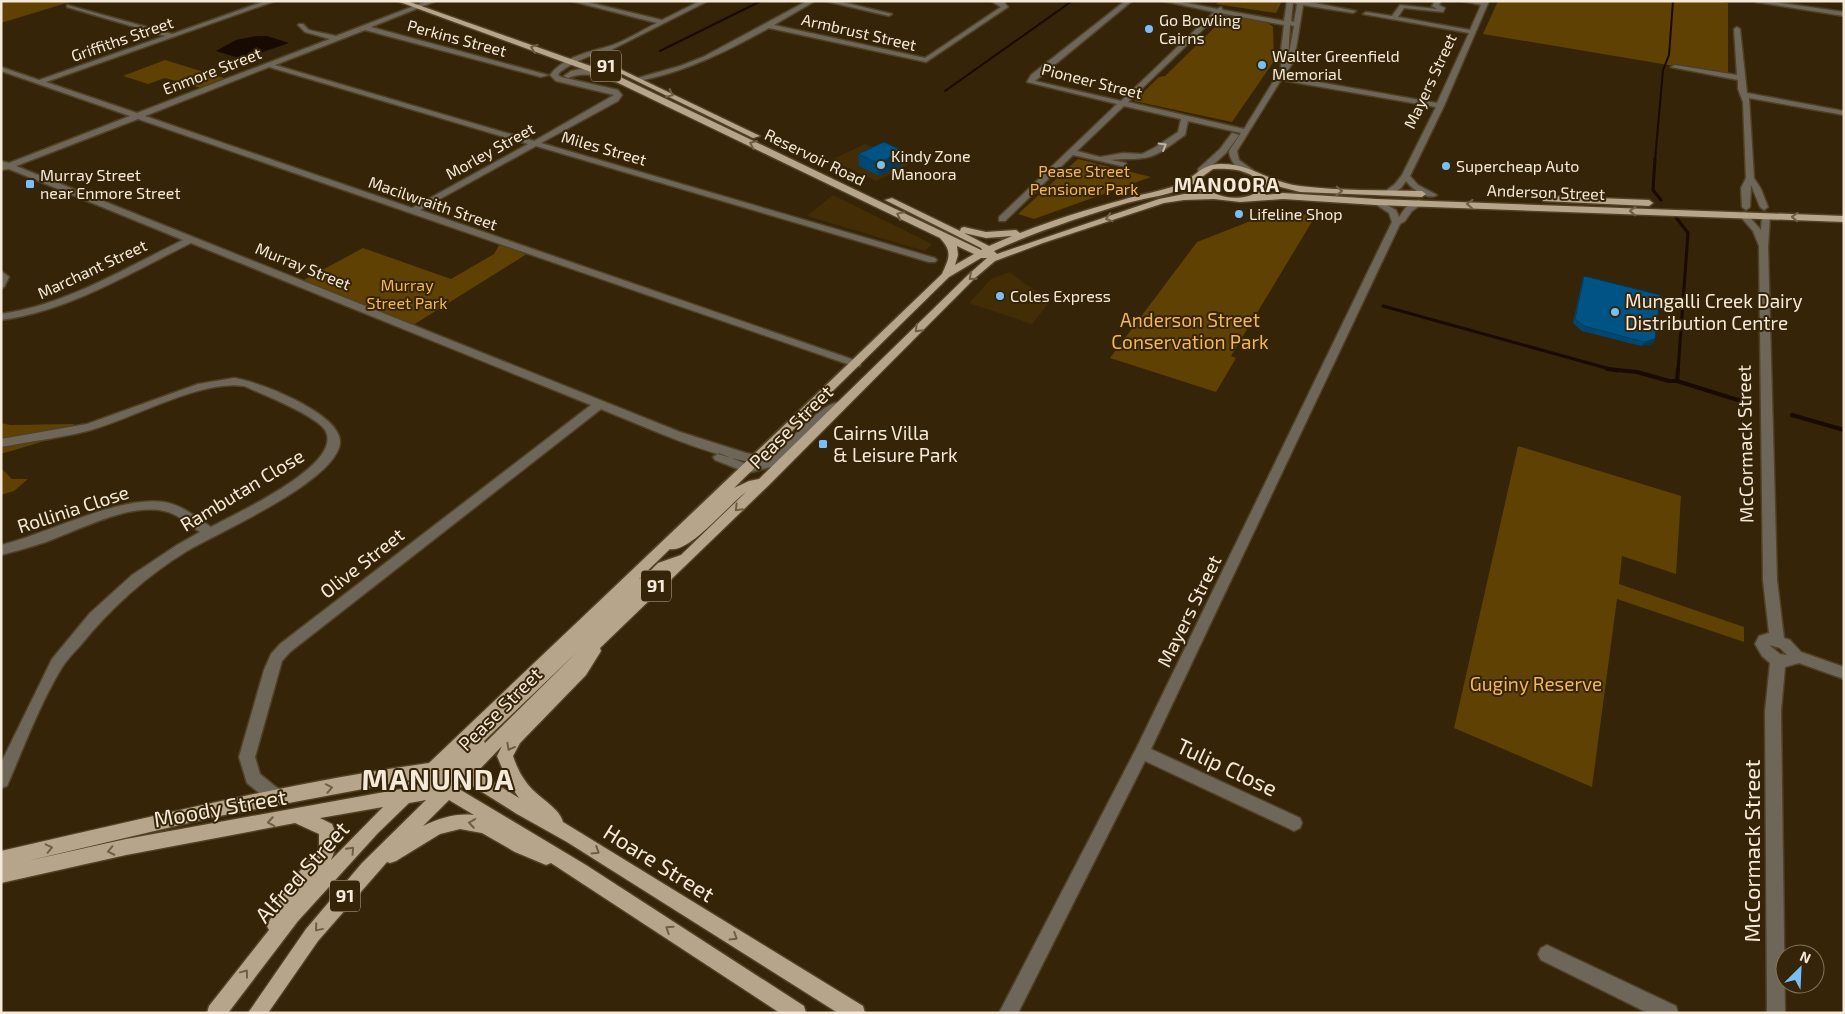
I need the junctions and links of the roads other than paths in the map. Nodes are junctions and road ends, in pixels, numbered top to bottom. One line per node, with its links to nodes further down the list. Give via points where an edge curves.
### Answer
1 (400, 1): 15 (main road, Reservoir Road / 91)
2 (574, 1): 27 (street)
3 (705, 1): 27 (street)
4 (812, 1): 32 (street)
5 (828, 1): 21 (street)
6 (994, 1): 32 (street, Armbrust Street, via 1005,7 926,60)
7 (1129, 1): 55 (street, Pioneer Street, via 1031,80)
8 (1166, 1): 19 (street)
9 (1180, 1): 19 (street)
10 (1438, 1): 25 (street, via 1436,6 1442,8 1441,11 1402,6)
11 (1466, 1): 16 (street)
12 (268, 2): 36 (street, Griffiths Street)
13 (1301, 2): 17 (street); 20 (street); 30 (street)
14 (1759, 2): 23 (street)
15 (425, 3): 29 (main road, Reservoir Road / 91); 33 (street, Enmore Street); 39 (main road, Reservoir Road / 91, one-way to 15)
16 (1485, 3): 35 (street, Mayers Street)
17 (1290, 4): 24 (street, via 1280,14); 28 (street)
18 (69, 6): 36 (street)
19 (1219, 10): 24 (street); 26 (street); 55 (street)
20 (1353, 11)
21 (889, 14)
22 (1366, 14): 25 (street)
23 (1844, 14)
24 (1254, 15): 28 (street)
25 (1394, 18): 35 (street)
26 (1269, 21): 28 (street); 38 (street, via 1279,27)
27 (662, 22): 39 (street)
28 (1288, 22): 30 (street); 38 (street)
29 (490, 24)
30 (1297, 24): 44 (street, via 1292,61)
31 (301, 25): 37 (street, via 307,30)
32 (766, 25): 46 (street, via 694,64)
33 (363, 27): 37 (street, Enmore Street); 45 (street, Perkins Street)
34 (1737, 29): 49 (street, McCormack Street)
35 (1473, 32): 56 (street, Mayers Street)
36 (173, 36): 51 (street, Griffiths Street)
37 (335, 38): 40 (street, Enmore Street)
38 (1284, 44): 44 (street)
39 (582, 59): 48 (street, via 568,71); 48 (street, Morley Street, via 554,75); 53 (main road, Reservoir Road / 91)
40 (268, 65): 58 (street, Enmore Street); 62 (street, Miles Street)
41 (1675, 66): 49 (street)
42 (610, 67): 50 (main road, Reservoir Road / 91)
43 (1, 69): 51 (street, Macilwraith Street)
44 (1284, 70): 47 (street)
45 (544, 75)
46 (662, 75): 50 (street); 52 (street)
47 (1279, 77): 56 (street); 60 (street, via 1259,112)
48 (570, 78): 53 (street, via 574,71 585,71); 62 (street, Morley Street, via 618,95)
49 (1741, 78): 54 (street, McCormack Street)
50 (638, 79): 52 (main road, Reservoir Road / 91)
51 (39, 82): 58 (street, Macilwraith Street)
52 (648, 83): 61 (main road, Reservoir Road / 91, one-way to 61)
53 (628, 84): 88 (main road, Reservoir Road / 91, one-way to 53)
54 (1744, 95): 57 (street); 71 (street, McCormack Street)
55 (1121, 103): 59 (street, Pioneer Street); 64 (street)
56 (1440, 106): 70 (street, Mayers Street)
57 (1844, 113)
58 (138, 116): 67 (street, Enmore Street); 81 (street, Macilwraith Street)
59 (1185, 118): 60 (street, Pioneer Street); 65 (street, one-way to 59, via 1123,155 1141,157 1157,150 1182,133)
60 (1242, 131): 68 (street); 69 (street, via 1232,154 1238,164)
61 (763, 139)
62 (534, 143): 81 (street, Morley Street); 93 (street, Miles Street)
63 (777, 146): 77 (main road, Reservoir Road)
64 (1071, 152): 65 (street); 84 (street)
65 (1100, 159): 66 (street)
66 (1123, 165)
67 (4, 166): 89 (street, Murray Street)
68 (1201, 171): 69 (main road, Anderson Street, via 1224,166); 72 (main road)
69 (1254, 174): 73 (main road, Anderson Street, one-way to 73, via 1275,184 1300,189); 76 (main road, via 1265,184 1265,190)
70 (1406, 176): 73 (street, Mayers Street); 74 (street, via 1415,188)
71 (1750, 178): 82 (street, McCormack Street, via 1745,188); 83 (street, McCormack Street)
72 (1195, 179): 75 (main road, via 1201,190); 87 (main road, Pease Street, via 1172,190)
73 (1388, 193): 74 (main road, Anderson Street)
74 (1433, 194): 82 (main road, Anderson Street)
75 (1221, 198): 76 (main road, Anderson Street); 92 (main road, Pease Street, one-way to 92, via 1191,196 1162,201)
76 (1246, 199): 78 (main road, Anderson Street, via 1283,196)
77 (890, 200): 87 (main road, via 918,208 971,232 991,235); 92 (main road, Reservoir Road)
78 (1376, 202): 79 (main road, Anderson Street); 86 (street, via 1393,212)
79 (1421, 202): 82 (main road, Anderson Street, one-way to 79); 86 (street, Mayers Street)
80 (1844, 210): 83 (main road, Anderson Street)
81 (412, 211): 98 (street, Macilwraith Street)
82 (1744, 211): 83 (main road, Anderson Street); 90 (street, McCormack Street)
83 (1765, 212): 85 (main road, Anderson Street, one-way to 83); 90 (street, McCormack Street)
84 (1002, 219)
85 (1844, 219)
86 (1396, 222): 113 (street, Mayers Street)
87 (1028, 233): 92 (main road, Pease Street)
88 (943, 236): 91 (main road, Reservoir Road); 95 (main road, 91, via 951,242 954,252)
89 (191, 238): 97 (street, Marchant Street, via 65,301); 100 (street, Murray Street)
90 (1763, 246): 109 (street, McCormack Street, via 1770,580)
91 (979, 254): 92 (main road, Reservoir Road); 95 (main road, Pease Street)
92 (990, 254): 99 (main road, Pease Street / 91, one-way to 99)
93 (932, 260)
94 (1, 274): 96 (street, via 4,277)
95 (946, 275): 98 (main road, Pease Street / 91)
96 (1, 285)
97 (1, 317)
98 (856, 364): 102 (main road, Pease Street / 91)
99 (848, 400): 102 (street, via 817,420 774,460 758,467); 103 (main road, Pease Street / 91)
100 (600, 404): 102 (street, Murray Street, via 676,434 696,447); 118 (street, Olive Street, via 276,658 247,757 253,778)
101 (1, 443): 104 (street, Rambutan Close, via 89,427 202,386 234,381 306,410 330,428 334,440 331,452 312,474 273,499)
102 (753, 464): 106 (main road, Pease Street / 91)
103 (764, 482): 106 (main road, via 739,490 693,534); 107 (main road, Pease Street / 91, one-way to 107)
104 (209, 532): 105 (street, Rollinia Close, via 183,514 164,506 150,505 111,514); 115 (street, Rambutan Close, via 137,579 74,640 46,683)
105 (1, 550)
106 (657, 553): 114 (main road, Pease Street / 91)
107 (690, 556): 108 (main road, Pease Street / 91); 114 (main road, via 663,567 634,588)
108 (608, 630): 114 (main road, Pease Street / 91); 121 (main road, one-way to 121, via 581,671 523,729 505,756 513,779 523,791)
109 (1777, 640): 110 (street, via 1792,649); 111 (street, via 1765,640 1762,644 1767,653)
110 (1795, 656): 111 (street, via 1790,661); 112 (street)
111 (1778, 660): 134 (street, McCormack Street, via 1773,711)
112 (1844, 673)
113 (1142, 752): 120 (street, Tulip Close); 132 (street, Mayers Street)
114 (449, 770): 116 (main road, Alfred Street / 91); 116 (main road, via 423,787); 117 (main road, Pease Street / 91); 118 (main road, Moody Street, one-way to 114); 121 (main road, Hoare Street)
115 (1, 781)
116 (411, 790): 117 (main road, Moody Street); 119 (main road, Moody Street); 126 (main road, Alfred Street / 91, one-way to 116, via 320,884)
117 (446, 790): 123 (main road, 91); 124 (main road)
118 (281, 798): 122 (main road, Moody Street, one-way to 118, via 214,810)
119 (299, 816): 125 (main road, Moody Street, one-way to 125, via 126,847); 126 (main road, via 326,829 330,848 295,888)
120 (1294, 823)
121 (572, 836): 131 (main road, Hoare Street, one-way to 131)
122 (1, 859)
123 (368, 869): 124 (main road, one-way to 123, via 472,822 446,825 424,833); 129 (main road, 91, one-way to 129, via 312,935)
124 (580, 871): 130 (main road, one-way to 124)
125 (1, 874)
126 (266, 946): 128 (main road, Alfred Street / 91, one-way to 126)
127 (1547, 954): 133 (street)
128 (216, 1013)
129 (257, 1013)
130 (798, 1013)
131 (856, 1013)
132 (1008, 1013)
133 (1669, 1013)
134 (1776, 1013)

